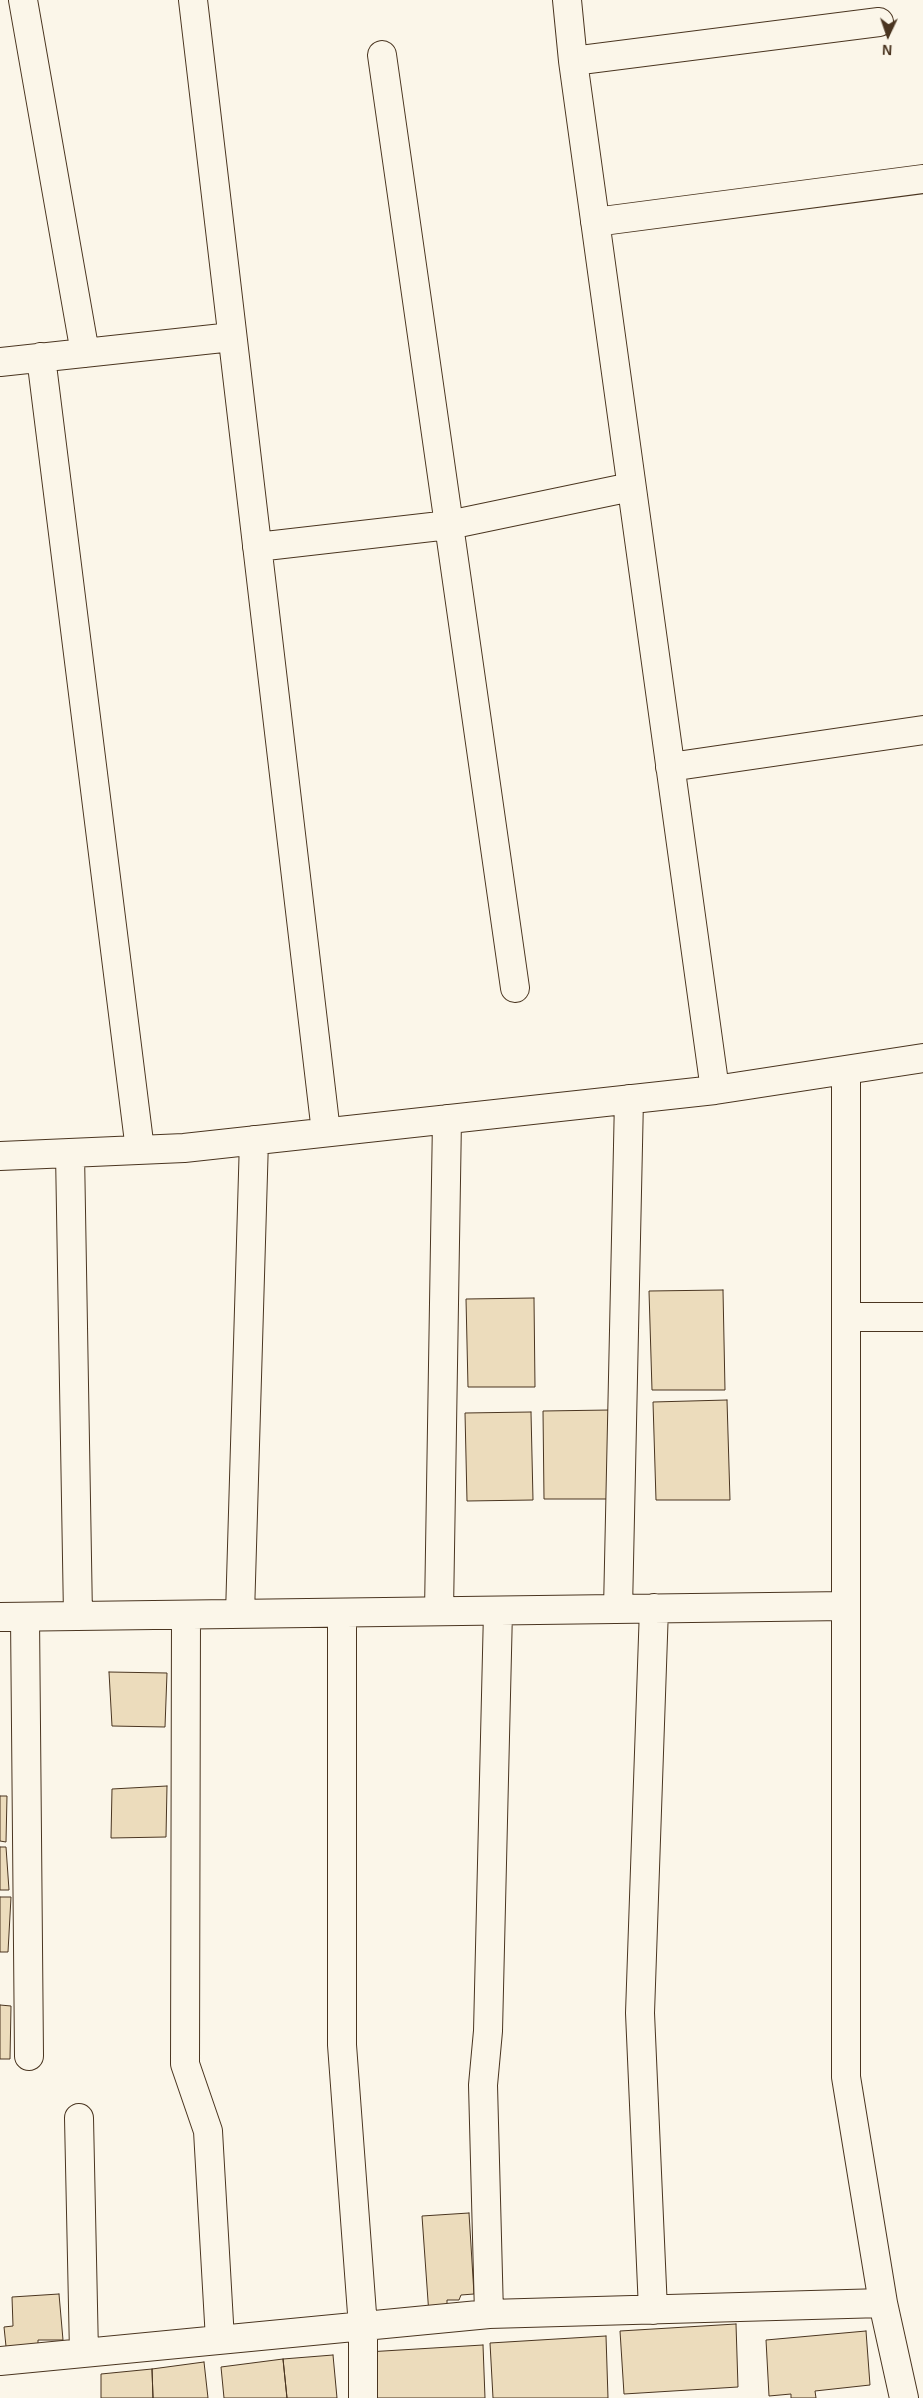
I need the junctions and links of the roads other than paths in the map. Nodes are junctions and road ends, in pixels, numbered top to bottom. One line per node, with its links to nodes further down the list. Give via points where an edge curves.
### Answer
1 (23, 0): 10 (street)
2 (193, 0): 9 (street)
3 (567, 0): 6 (street)
4 (879, 22): 6 (street)
5 (382, 55): 14 (street)
6 (573, 61): 8 (street)
7 (923, 179): 8 (street)
8 (595, 222): 13 (street)
9 (232, 337): 10 (street); 15 (street)
10 (85, 353): 11 (street)
11 (41, 357): 12 (street); 26 (street)
12 (0, 362)
13 (631, 487): 14 (street); 17 (street)
14 (449, 525): 15 (street); 18 (street)
15 (257, 547): 24 (street)
16 (923, 730): 17 (street)
17 (670, 767): 21 (street)
18 (515, 988)
19 (923, 1058): 20 (street)
20 (846, 1070): 21 (street); 29 (street)
21 (715, 1090): 22 (street)
22 (629, 1100): 23 (street); 33 (street)
23 (447, 1119): 24 (street); 34 (street)
24 (326, 1132): 25 (street)
25 (254, 1140): 26 (street); 37 (street)
26 (140, 1150): 27 (street)
27 (70, 1153): 28 (street); 39 (street)
28 (0, 1156)
29 (846, 1317): 30 (street); 31 (street)
30 (923, 1317)
31 (846, 1606): 32 (street); 43 (street, via 846,2077)
32 (654, 1608): 33 (street); 44 (street, via 640,2013)
33 (618, 1609): 35 (street)
34 (439, 1611): 35 (street); 36 (street)
35 (498, 1611): 45 (street, via 488,2032 483,2085)
36 (342, 1613): 37 (street); 46 (street, via 342,2045)
37 (240, 1614): 38 (street)
38 (186, 1615): 39 (street); 47 (street, via 185,2064 208,2131)
39 (78, 1616): 40 (street)
40 (12, 1617): 41 (street)
41 (29, 2056)
42 (79, 2118): 48 (street)
43 (883, 2303): 44 (street); 51 (street)
44 (653, 2310): 45 (street)
45 (489, 2314): 46 (street)
46 (363, 2327): 47 (street); 50 (street)
47 (220, 2340): 48 (street)
48 (84, 2353): 49 (street)
49 (0, 2361)
50 (363, 2398)
51 (904, 2398)

